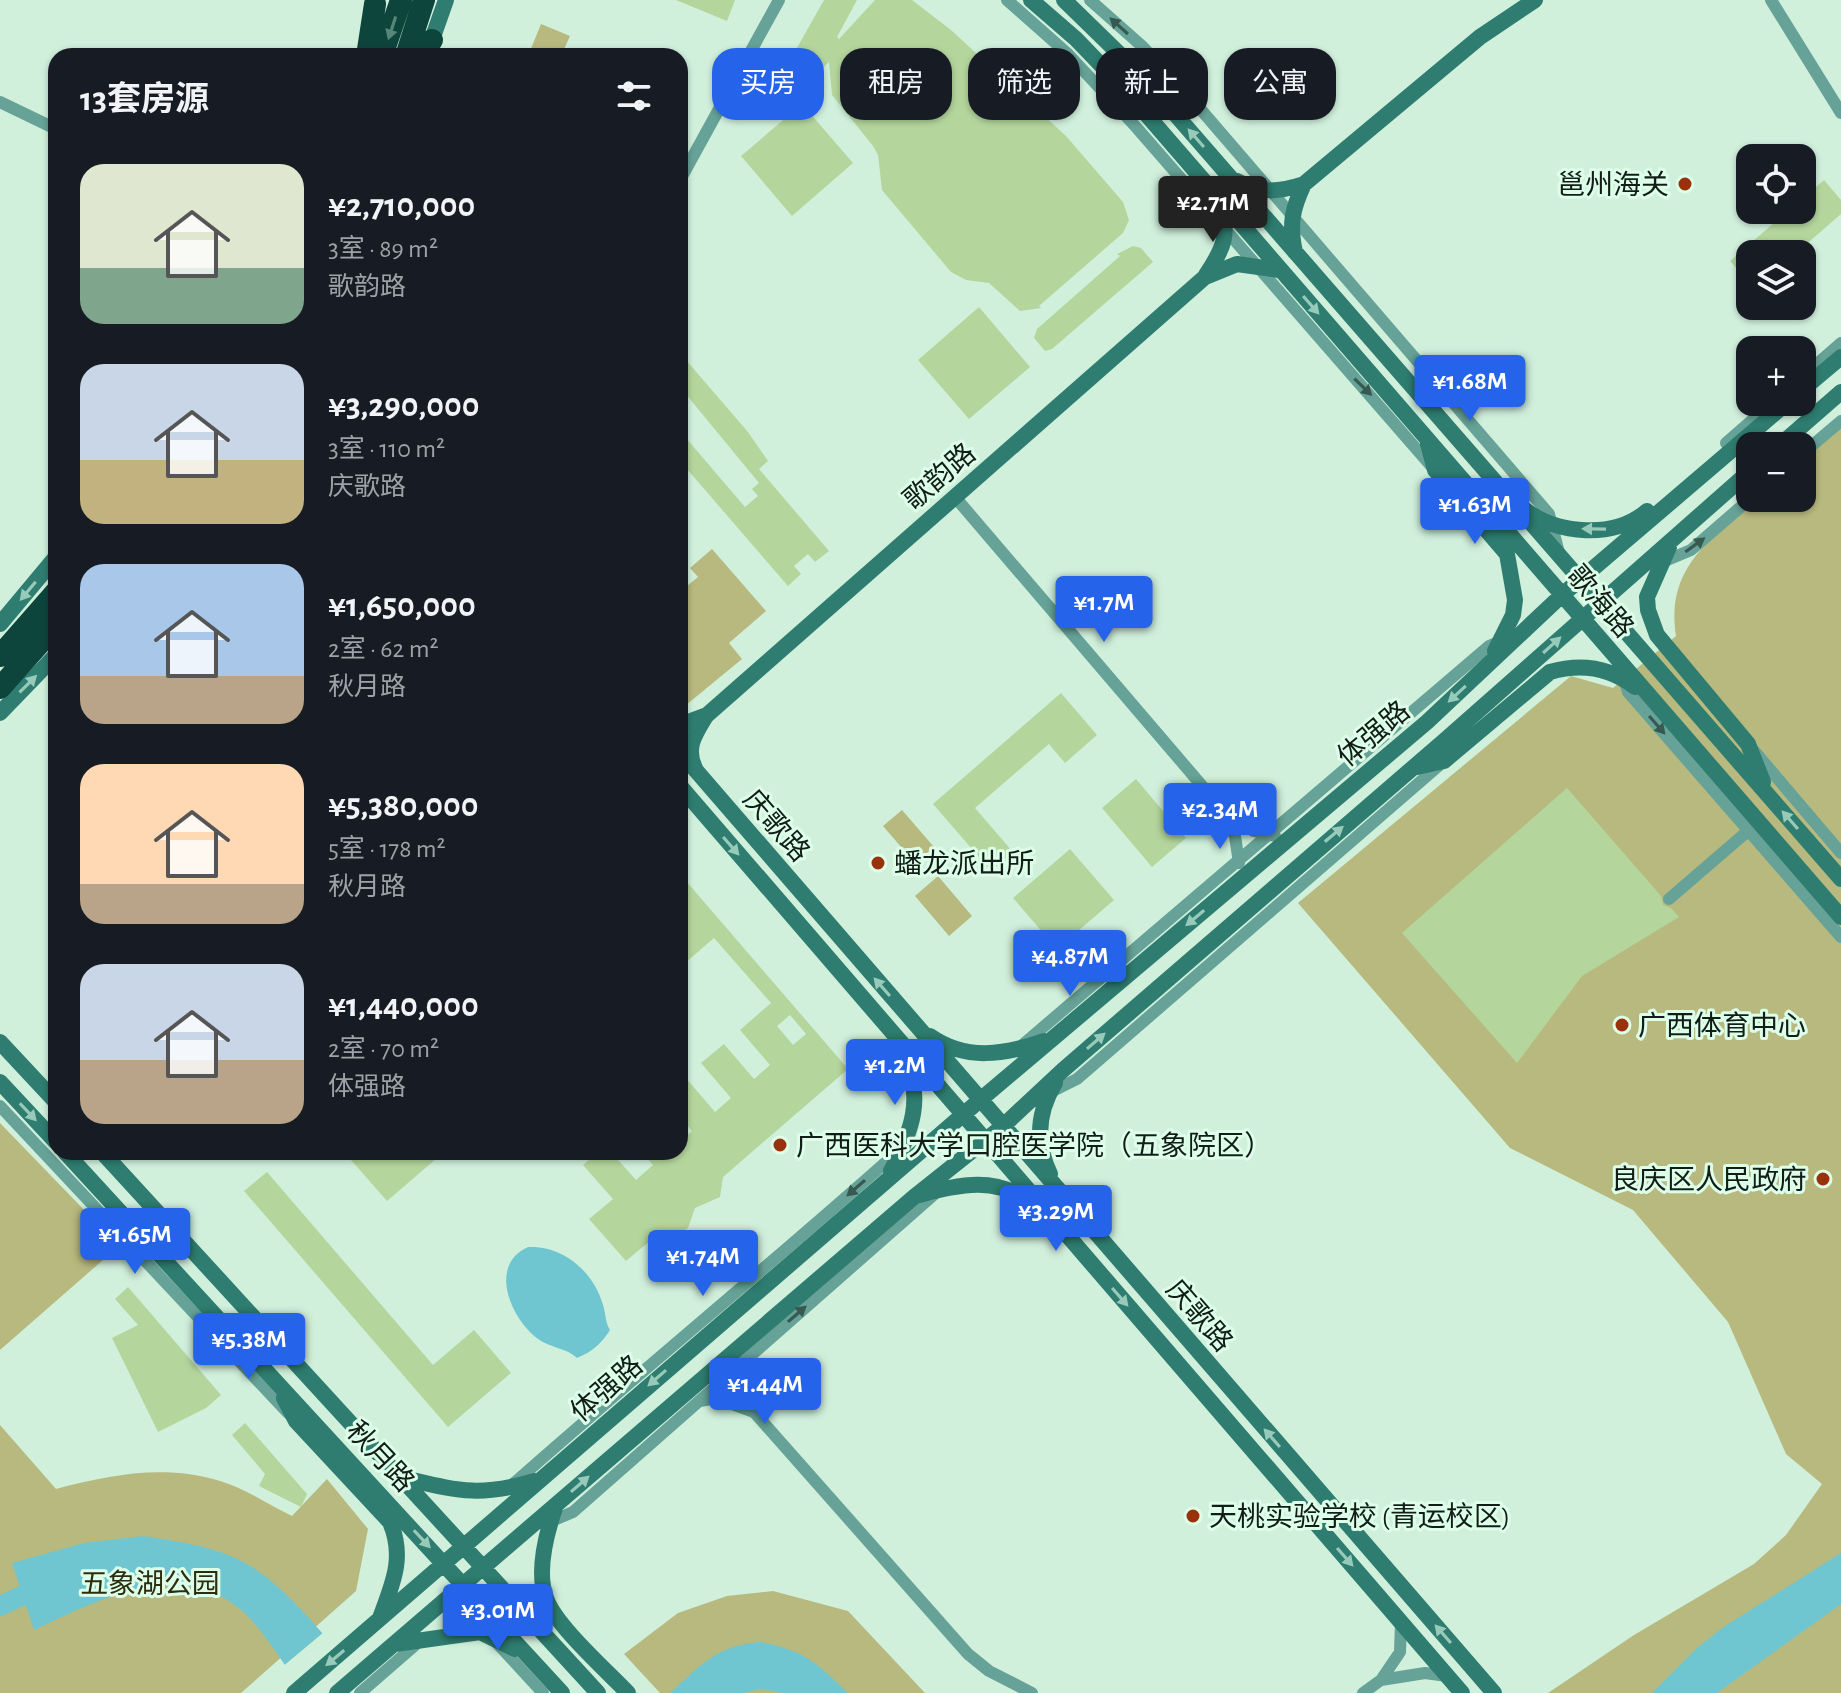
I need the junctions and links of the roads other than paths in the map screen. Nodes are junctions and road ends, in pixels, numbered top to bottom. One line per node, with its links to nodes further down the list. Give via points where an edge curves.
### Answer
1 (401, 0): 14 (highway, one-way to 14)
2 (424, 0): 15 (highway)
3 (446, 0): 16 (main road)
4 (779, 0): 20 (street)
5 (1007, 0): 26 (street, via 1068,54)
6 (1031, 0): 23 (main road, 歌海路, via 1127,92)
7 (1090, 0): 24 (street, one-way to 7, via 1143,47)
8 (1535, 0): 22 (main road, via 1480,37)
9 (1771, 0): 18 (street)
10 (1067, 1): 21 (main road, 歌海路, one-way to 10, via 1142,76)
11 (375, 2): 12 (main road); 13 (highway)
12 (359, 48)
13 (368, 48)
14 (385, 48)
15 (409, 48)
16 (428, 48)
17 (0, 102): 19 (street)
18 (1841, 113)
19 (48, 125)
20 (688, 165)
21 (1229, 176): 24 (main road); 27 (main road, 歌海路)
22 (1304, 184): 24 (main road); 25 (main road)
23 (1211, 190): 26 (main road); 29 (main road, 歌海路)
24 (1272, 192): 25 (street)
25 (1291, 214): 27 (main road); 49 (street, via 1549,514)
26 (1227, 232): 28 (street); 30 (main road, 歌韵路)
27 (1295, 254): 46 (main road, 歌海路)
28 (1254, 264): 29 (main road, 歌韵路); 30 (main road, 歌韵路, via 1225,266); 44 (street, one-way to 44)
29 (1281, 270): 41 (main road, 歌海路, one-way to 41)
30 (1205, 277): 47 (main road, 歌韵路)
31 (1841, 343): 33 (street)
32 (1841, 357): 34 (main road)
33 (1816, 365)
34 (1816, 378)
35 (1841, 392): 40 (main road)
36 (1757, 416): 43 (street)
37 (1772, 416): 39 (main road, 体强路)
38 (1841, 421): 42 (street)
39 (1759, 427): 43 (main road); 55 (main road, 体强路)
40 (1795, 432)
41 (1426, 438): 44 (main road); 56 (main road, 歌海路)
42 (1816, 442)
43 (1726, 443): 49 (main road, one-way to 49, via 1638,519 1618,528)
44 (1435, 470): 63 (main road, via 1507,554 1515,600)
45 (1736, 483): 50 (main road, 体强路)
46 (1507, 495): 49 (main road); 51 (main road, 歌海路)
47 (955, 497): 72 (main road, 歌韵路); 81 (street)
48 (1736, 511): 52 (street, one-way to 48, via 1691,550)
49 (1551, 523): 51 (street)
50 (1678, 534): 52 (main road); 54 (main road, 体强路)
51 (1560, 556): 55 (main road, 歌海路)
52 (1659, 564): 54 (street); 74 (main road, via 1647,597 1657,635)
53 (48, 567): 60 (main road, one-way to 60)
54 (1628, 577): 58 (main road, 体强路)
55 (1580, 580): 56 (main road, 体强路); 58 (main road, 歌海路)
56 (1562, 595): 59 (main road, 歌海路); 61 (main road, 体强路)
57 (48, 601): 64 (highway)
58 (1600, 602): 59 (main road, 体强路); 79 (main road, 歌海路)
59 (1582, 618): 65 (main road, 歌海路); 77 (main road, 体强路, one-way to 59)
60 (0, 624)
61 (1525, 629): 63 (street); 67 (main road, 体强路)
62 (48, 634): 69 (highway)
63 (1501, 641): 67 (main road); 83 (street)
64 (0, 656)
65 (1617, 660): 68 (street); 70 (main road, 歌海路)
66 (48, 663): 71 (main road, one-way to 66)
67 (1483, 669): 84 (main road, 体强路, one-way to 84)
68 (1624, 679): 70 (main road); 76 (main road, via 1591,667 1550,672); 82 (street, one-way to 82, via 1628,692)
69 (0, 688)
70 (1652, 700): 90 (main road, 歌海路)
71 (0, 713)
72 (707, 715): 73 (main road, 歌韵路); 78 (main road, 歌韵路, via 691,745)
73 (688, 722)
74 (1748, 744): 79 (main road); 85 (street)
75 (688, 761): 78 (main road, 庆歌路)
76 (1444, 761): 77 (main road); 104 (street, via 1077,1079)
77 (1412, 769): 101 (main road, 体强路, one-way to 77)
78 (698, 773): 92 (main road, 庆歌路)
79 (1768, 794): 87 (main road, 歌海路, one-way to 79)
80 (688, 795): 93 (main road, 庆歌路, one-way to 93)
81 (1227, 815): 83 (street); 86 (street)
82 (1749, 830): 89 (street); 91 (street)
83 (1269, 835): 84 (street); 86 (street)
84 (1290, 838): 88 (main road, 体强路)
85 (1841, 853)
86 (1239, 860): 88 (street); 99 (street)
87 (1841, 879)
88 (1238, 882): 97 (main road, 体强路, one-way to 97)
89 (1669, 899)
90 (1841, 917)
91 (1841, 937)
92 (863, 965): 93 (main road); 94 (main road, 庆歌路, one-way to 92)
93 (846, 980): 96 (main road, 庆歌路)
94 (908, 1017): 99 (main road, via 943,1045 962,1052); 105 (main road, 庆歌路)
95 (0, 1030): 100 (main road)
96 (891, 1031): 108 (main road, 庆歌路); 114 (main road, via 907,1062 916,1100 912,1126)
97 (1053, 1038): 99 (main road); 105 (main road, 体强路)
98 (0, 1042): 100 (main road)
99 (1018, 1049)
100 (17, 1060): 103 (main road)
101 (1063, 1070): 104 (main road); 106 (main road, 体强路)
102 (0, 1082): 110 (main road, one-way to 110)
103 (48, 1093)
104 (1049, 1093): 106 (street); 121 (main road, via 1040,1152)
105 (980, 1100): 108 (main road, 体强路); 109 (main road, 庆歌路)
106 (1027, 1105): 109 (main road, 体强路)
107 (0, 1106): 113 (street)
108 (963, 1115): 111 (main road, 庆歌路); 112 (main road, 体强路)
109 (1002, 1127): 111 (main road, 体强路); 121 (main road, 庆歌路)
110 (48, 1133)
111 (984, 1141): 120 (main road, 体强路); 122 (main road, 庆歌路)
112 (922, 1149): 114 (street); 118 (main road, 体强路)
113 (48, 1157)
114 (897, 1159): 118 (main road); 132 (street, one-way to 132, via 885,1163)
115 (51, 1160): 129 (street)
116 (72, 1160): 125 (main road, 秋月路)
117 (109, 1160): 123 (main road, 秋月路)
118 (885, 1182): 131 (main road, 体强路, one-way to 131)
119 (939, 1190): 120 (main road); 122 (main road, via 972,1183 996,1185 1018,1193); 124 (street, one-way to 119)
120 (914, 1197): 133 (main road, 体强路, one-way to 120)
121 (1073, 1209): 146 (main road, 庆歌路, one-way to 121)
122 (1057, 1224): 141 (main road, 庆歌路, one-way to 141)
123 (279, 1346): 125 (main road); 130 (main road, 秋月路)
124 (743, 1362): 127 (street); 128 (street, via 745,1393)
125 (260, 1363): 126 (main road, 秋月路)
126 (274, 1378): 129 (main road); 137 (main road, 秋月路, one-way to 137)
127 (700, 1401): 128 (street, via 716,1398); 134 (street, via 573,1512)
128 (754, 1412): 155 (street, via 968,1654)
129 (296, 1421): 140 (main road, via 390,1522 398,1541 397,1569)
130 (399, 1477): 132 (main road, via 468,1493); 136 (main road, 秋月路)
131 (540, 1479): 132 (main road); 136 (main road, 体强路)
132 (508, 1488)
133 (557, 1504): 134 (main road); 135 (main road, 体强路)
134 (551, 1522): 135 (street); 154 (main road, via 545,1597 556,1616)
135 (519, 1536): 138 (main road, 体强路)
136 (462, 1546): 137 (main road, 体强路); 138 (main road, 秋月路)
137 (443, 1562): 139 (main road, 秋月路); 140 (main road, 体强路)
138 (482, 1568): 139 (main road, 体强路); 148 (main road, 秋月路)
139 (463, 1584): 143 (main road, 体强路); 144 (main road, 秋月路)
140 (377, 1622): 149 (main road, 体强路, one-way to 149)
141 (1401, 1622): 145 (main road, 庆歌路); 147 (street, via 1400,1652)
142 (491, 1637): 143 (main road, via 480,1632 421,1640); 144 (main road); 152 (street)
143 (398, 1650): 150 (main road, 体强路); 151 (street)
144 (530, 1658): 153 (main road, 秋月路)
145 (1447, 1676): 147 (street, via 1425,1673); 157 (main road, 庆歌路)
146 (1481, 1678): 157 (main road); 158 (main road, 庆歌路)
147 (1381, 1680): 156 (street)
148 (592, 1687)
149 (294, 1693)
150 (337, 1693)
151 (360, 1693)
152 (543, 1693)
153 (562, 1693)
154 (628, 1693)
155 (1032, 1693)
156 (1363, 1693)
157 (1462, 1693)
158 (1494, 1693)

